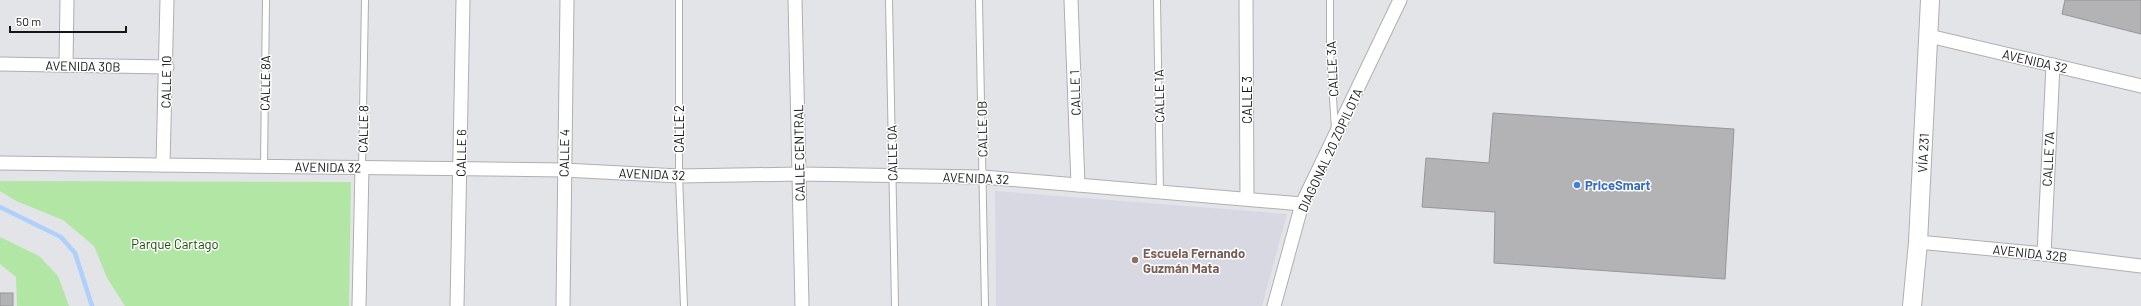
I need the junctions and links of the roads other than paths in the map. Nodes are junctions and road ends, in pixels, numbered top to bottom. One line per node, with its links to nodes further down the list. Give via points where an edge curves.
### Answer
1 (67, 0): 19 (street)
2 (167, 0): 21 (street, CALLE 10)
3 (266, 0): 26 (lane, CALLE 8A)
4 (365, 0): 27 (lane, CALLE 8)
5 (463, 0): 28 (street, CALLE 6)
6 (567, 0): 29 (street, CALLE 4)
7 (679, 0): 31 (lane, CALLE 2)
8 (796, 0): 30 (street, CALLE CENTRAL)
9 (889, 0): 32 (lane, CALLE 0A)
10 (979, 0): 33 (lane, CALLE 0B)
11 (1071, 0): 34 (street, CALLE 1)
12 (1157, 0): 35 (lane, CALLE 1A)
13 (1246, 0): 36 (street, CALLE 3)
14 (1330, 0): 23 (lane, CALLE 3A)
15 (1400, 0): 23 (street, DIAGONAL 20 ZOPILOTA)
16 (1930, 0): 17 (main road, VÍA 231)
17 (1928, 36): 20 (street, AVENIDA 32); 38 (main road, VÍA 231)
18 (0, 64): 19 (street, AVENIDA 30B)
19 (66, 65): 21 (street, AVENIDA 30B)
20 (2053, 65): 22 (street, AVENIDA 32); 39 (street, CALLE 7A)
21 (167, 67): 25 (street, CALLE 10)
22 (2141, 86)
23 (1335, 138): 37 (street, DIAGONAL 20 ZOPILOTA)
24 (0, 163): 25 (street, AVENIDA 32)
25 (163, 165): 26 (street, AVENIDA 32)
26 (264, 166): 27 (street, AVENIDA 32)
27 (362, 168): 28 (street, AVENIDA 32); 41 (street, CALLE 8)
28 (461, 169): 29 (street, AVENIDA 32); 42 (street, CALLE 6)
29 (564, 170): 31 (street, AVENIDA 32); 43 (street, CALLE 4)
30 (800, 174): 31 (street, AVENIDA 32); 32 (street, AVENIDA 32); 45 (street, CALLE CENTRAL)
31 (679, 176): 44 (lane, CALLE 2)
32 (892, 176): 33 (street, AVENIDA 32); 46 (lane, CALLE 0A)
33 (983, 177): 34 (street, AVENIDA 32); 47 (lane, CALLE 0B)
34 (1078, 185): 35 (street, AVENIDA 32)
35 (1160, 192): 36 (street, AVENIDA 32)
36 (1247, 199): 37 (street, AVENIDA 32)
37 (1302, 204): 48 (street, DIAGONAL 20 ZOPILOTA)
38 (1918, 242): 39 (street, AVENIDA 32B); 49 (main road, VÍA 231)
39 (2044, 254): 40 (street, AVENIDA 32B)
40 (2141, 266)
41 (359, 306)
42 (457, 306)
43 (563, 306)
44 (684, 306)
45 (802, 306)
46 (895, 306)
47 (985, 306)
48 (1274, 306)
49 (1912, 306)

